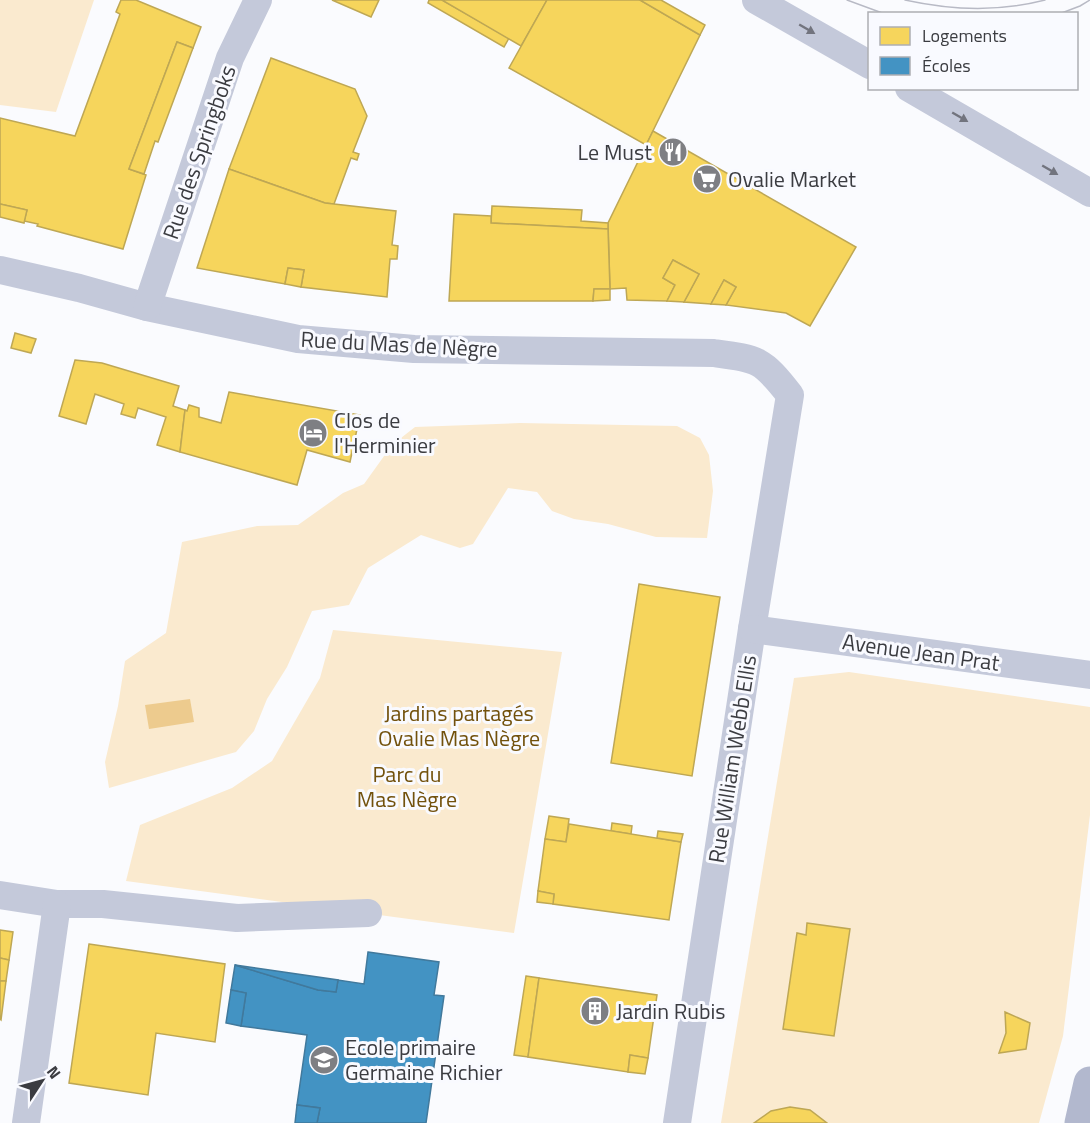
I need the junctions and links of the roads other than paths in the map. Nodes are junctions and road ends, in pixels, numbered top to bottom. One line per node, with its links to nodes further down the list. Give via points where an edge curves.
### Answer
1 (258, 0): 7 (street, Rue des Springboks, via 230,58)
2 (756, 0): 3 (street, one-way to 3)
3 (868, 64)
4 (912, 90): 5 (street, one-way to 5)
5 (1090, 194)
6 (0, 270): 7 (street, Rue du Mas de Nègre)
7 (147, 307): 8 (street, Rue du Mas de Nègre, via 298,339 402,348 714,353 763,364)
8 (790, 395): 9 (street, Rue William Webb Ellis)
9 (752, 629): 10 (street, Avenue Jean Prat); 16 (street, Rue William Webb Ellis)
10 (1090, 675)
11 (0, 895): 12 (street)
12 (57, 904): 13 (street, via 103,904 237,918); 15 (street)
13 (368, 913)
14 (1090, 1083): 17 (main road)
15 (26, 1123)
16 (677, 1123)
17 (1081, 1123)

